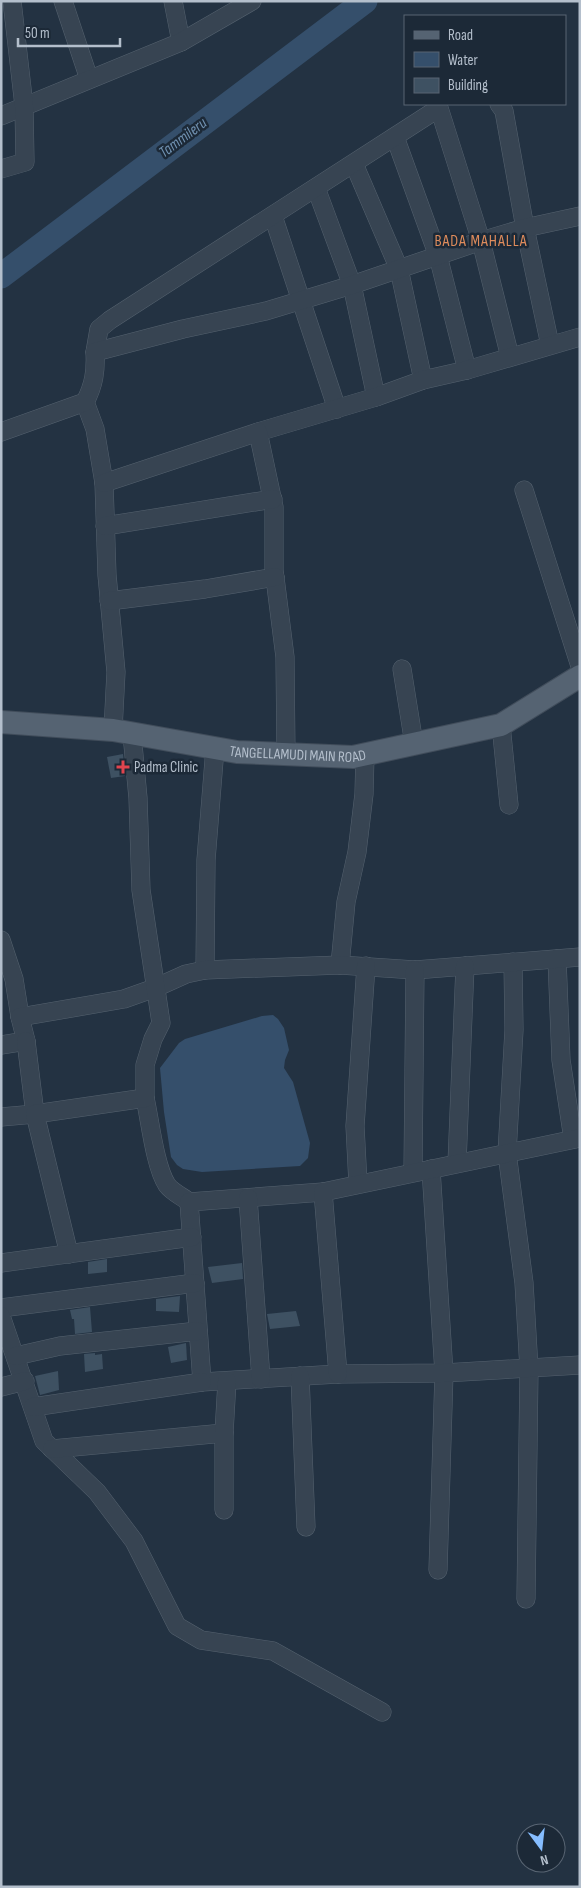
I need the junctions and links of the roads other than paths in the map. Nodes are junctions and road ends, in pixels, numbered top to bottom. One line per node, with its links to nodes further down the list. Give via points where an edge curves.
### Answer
1 (12, 1): 8 (street)
2 (63, 1): 6 (street)
3 (173, 1): 5 (street)
4 (252, 1): 5 (street)
5 (181, 42): 6 (street)
6 (89, 79): 8 (street)
7 (500, 105): 17 (street, via 504,111)
8 (24, 106): 10 (street); 13 (street, via 25,162)
9 (447, 106): 11 (street); 18 (street)
10 (1, 116)
11 (395, 137): 12 (street); 19 (street)
12 (354, 164): 14 (street); 20 (street)
13 (1, 169)
14 (316, 188): 15 (street); 21 (street)
15 (273, 216): 22 (street); 25 (street, via 110,320 99,329)
16 (580, 216): 17 (street)
17 (526, 228): 18 (street); 24 (street)
18 (481, 242): 19 (street); 26 (street)
19 (438, 256): 20 (street); 27 (street)
20 (399, 269): 21 (street); 28 (street)
21 (352, 285): 22 (street); 29 (street)
22 (302, 300): 25 (street); 31 (street)
23 (580, 336): 24 (street)
24 (550, 345): 26 (street)
25 (95, 352): 30 (street, via 96,370)
26 (510, 357): 27 (street)
27 (467, 370): 28 (street)
28 (422, 380): 29 (street)
29 (376, 397): 31 (street)
30 (85, 402): 32 (street); 34 (street, via 95,430)
31 (337, 409): 33 (street)
32 (1, 432)
33 (258, 432): 34 (street); 36 (street)
34 (104, 483): 37 (street)
35 (524, 490): 40 (street)
36 (273, 499): 37 (street); 38 (street)
37 (105, 526): 39 (street)
38 (275, 577): 39 (street); 48 (street, via 285,657)
39 (109, 601): 45 (street)
40 (580, 666)
41 (402, 669): 46 (street)
42 (580, 676): 44 (main road, TANGELLAMUDI MAIN ROAD)
43 (1, 722): 45 (main road, TANGELLAMUDI MAIN ROAD)
44 (501, 725): 46 (main road, TANGELLAMUDI MAIN ROAD); 50 (street)
45 (122, 732): 47 (main road, TANGELLAMUDI MAIN ROAD); 60 (street, via 138,798 141,890)
46 (414, 744): 49 (main road, TANGELLAMUDI MAIN ROAD)
47 (214, 748): 48 (main road, TANGELLAMUDI MAIN ROAD); 58 (street, via 206,860)
48 (286, 754): 49 (main road, TANGELLAMUDI MAIN ROAD, via 354,757)
49 (365, 754): 55 (street, via 358,852 346,902)
50 (509, 805)
51 (1, 940): 61 (street, via 14,979)
52 (580, 957): 53 (street)
53 (556, 959): 54 (street); 67 (street, via 561,1060)
54 (513, 962): 57 (street); 68 (street, via 514,1030)
55 (340, 965): 56 (street); 58 (street)
56 (366, 966): 59 (street); 72 (street, via 355,1126)
57 (465, 966): 59 (street); 69 (street)
58 (205, 970): 60 (street, via 186,974)
59 (415, 970): 71 (street)
60 (155, 988): 61 (street, via 124,999); 64 (street, via 162,1023 145,1065)
61 (20, 1016): 62 (street)
62 (26, 1041): 63 (street); 65 (street)
63 (1, 1045)
64 (145, 1098): 65 (street); 75 (street, via 163,1177 168,1186)
65 (35, 1114): 66 (street); 77 (street)
66 (1, 1117)
67 (576, 1138): 68 (street)
68 (507, 1153): 69 (street); 85 (street, via 524,1283)
69 (457, 1163): 70 (street)
70 (431, 1168): 71 (street); 86 (street)
71 (412, 1172): 72 (street)
72 (358, 1184): 73 (street)
73 (322, 1192): 74 (street); 87 (street)
74 (248, 1198): 75 (street); 89 (street)
75 (189, 1202): 76 (street)
76 (192, 1237): 77 (street); 79 (street)
77 (69, 1254): 78 (street)
78 (1, 1263)
79 (195, 1283): 80 (street); 82 (street)
80 (1, 1308)
81 (1, 1316): 83 (street)
82 (198, 1331): 83 (street, via 60,1346); 92 (street)
83 (16, 1356): 90 (street)
84 (580, 1365): 85 (street)
85 (529, 1369): 86 (street); 100 (street)
86 (444, 1373): 87 (street); 99 (street)
87 (338, 1374): 88 (street)
88 (300, 1376): 89 (street); 98 (street)
89 (261, 1378): 91 (street)
90 (25, 1381): 93 (street); 94 (street)
91 (227, 1381): 92 (street); 95 (street)
92 (202, 1382): 94 (street)
93 (1, 1387)
94 (33, 1407): 96 (street, via 44,1441)
95 (224, 1433): 96 (street); 97 (street)
96 (52, 1449): 101 (street, via 97,1492 134,1541 177,1626 201,1640 273,1651)
97 (224, 1510)
98 (306, 1527)
99 (438, 1570)
100 (526, 1599)
101 (382, 1712)

